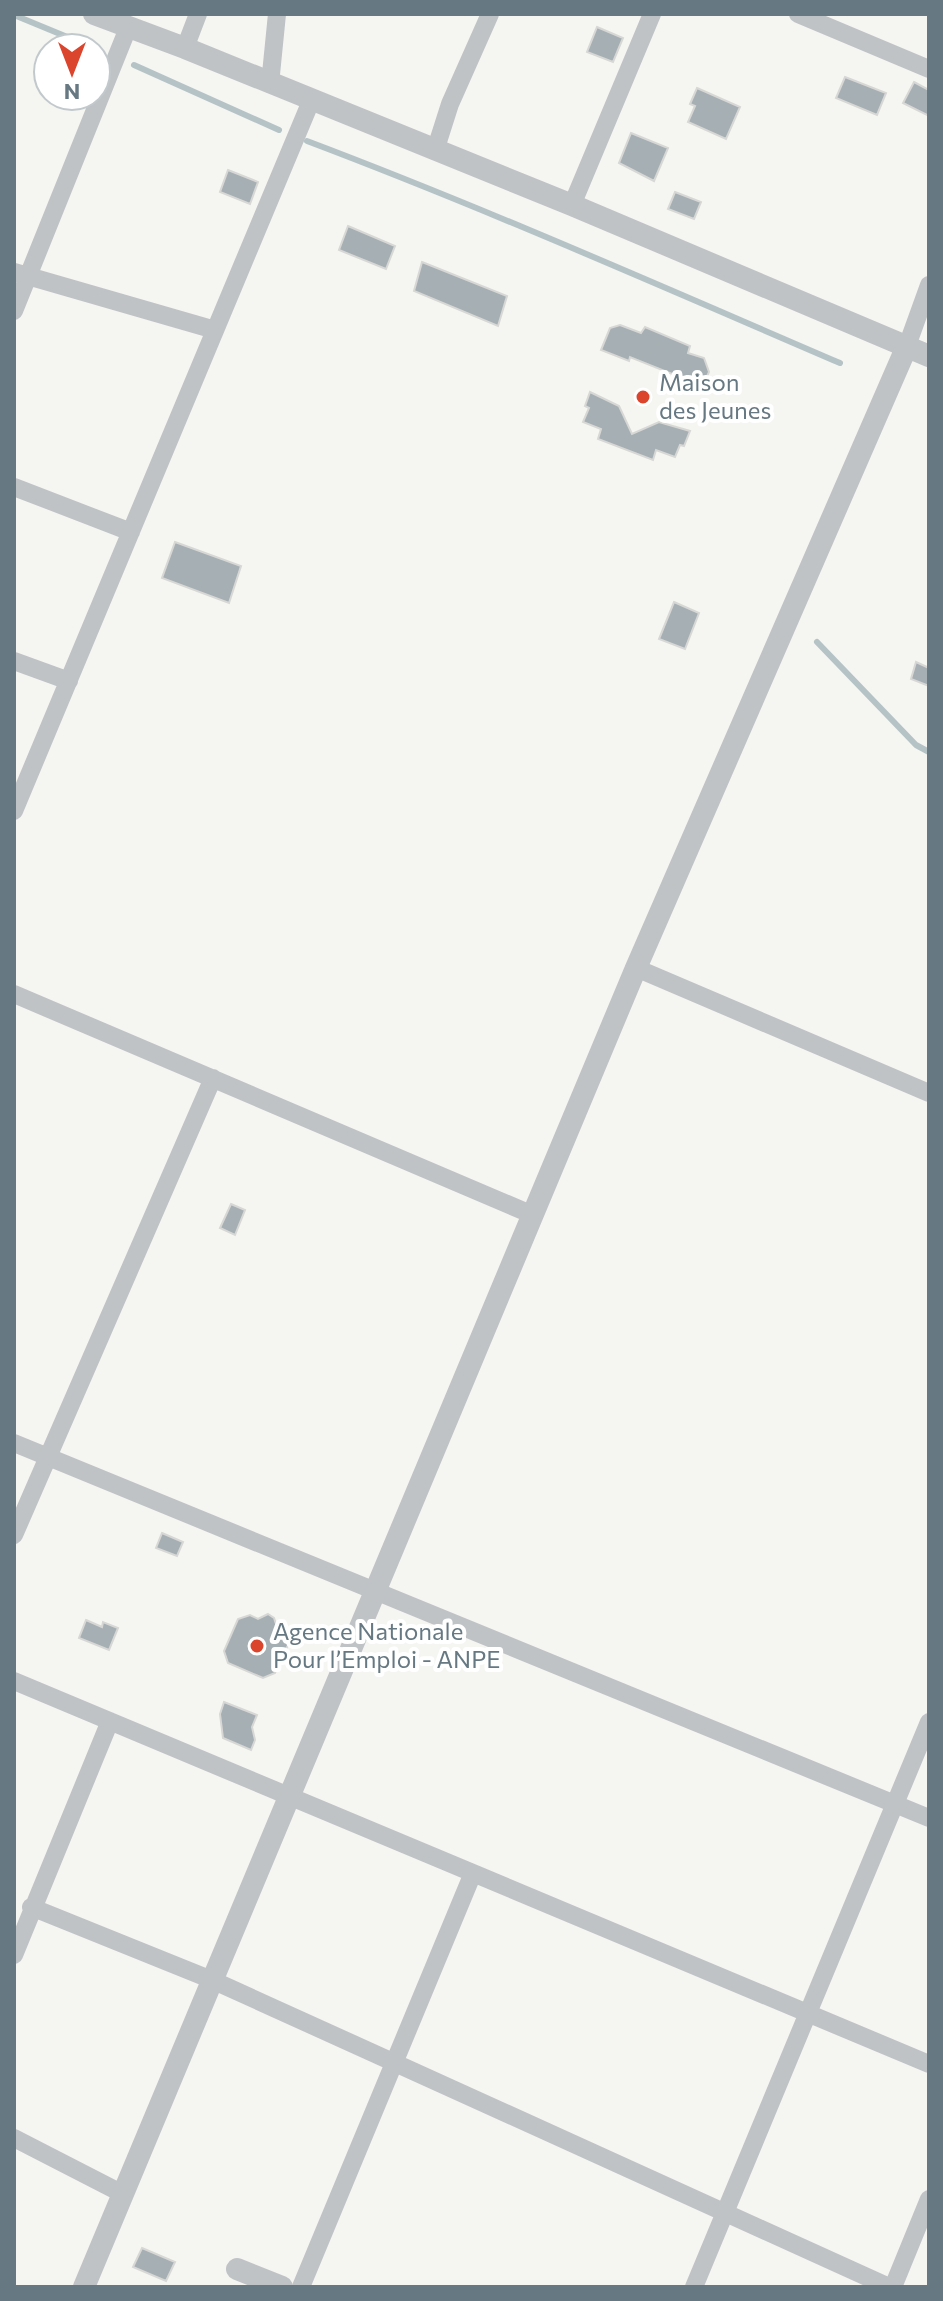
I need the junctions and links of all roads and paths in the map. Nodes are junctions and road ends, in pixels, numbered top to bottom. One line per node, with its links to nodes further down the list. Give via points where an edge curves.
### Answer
1 (94, 14): 7 (street)
2 (198, 14): 8 (street)
3 (277, 14): 10 (street)
4 (490, 14): 12 (street)
5 (652, 14): 13 (street)
6 (798, 14): 9 (street)
7 (128, 28): 8 (street); 14 (street)
8 (185, 48): 10 (street)
9 (929, 69)
10 (270, 84): 11 (street)
11 (311, 101): 12 (street); 17 (street)
12 (435, 151): 13 (street)
13 (572, 205): 18 (street)
14 (21, 274): 16 (street); 17 (street)
15 (929, 285): 18 (street)
16 (14, 311)
17 (215, 330): 21 (street)
18 (907, 346): 19 (street); 25 (street)
19 (929, 356)
20 (14, 487): 21 (street)
21 (131, 532): 23 (street)
22 (14, 661): 23 (street)
23 (69, 681): 24 (street)
24 (14, 811)
25 (636, 968): 28 (street); 29 (street)
26 (14, 994): 27 (street)
27 (213, 1078): 29 (street); 31 (street)
28 (929, 1093)
29 (533, 1215): 33 (street)
30 (14, 1443): 31 (street)
31 (47, 1456): 32 (street); 33 (street)
32 (14, 1535)
33 (375, 1591): 37 (street); 38 (street)
34 (14, 1681): 35 (street)
35 (110, 1721): 37 (street); 41 (street)
36 (929, 1722): 38 (street)
37 (289, 1796): 40 (street); 43 (street)
38 (895, 1804): 39 (street); 44 (street)
39 (929, 1818)
40 (473, 1873): 44 (street); 45 (street)
41 (32, 1908): 42 (street); 43 (street)
42 (14, 1955)
43 (212, 1980): 45 (street); 48 (street)
44 (806, 2014): 46 (street); 50 (street)
45 (396, 2063): 50 (street); 54 (street)
46 (929, 2064)
47 (14, 2138): 48 (street)
48 (123, 2194): 52 (street)
49 (929, 2199): 56 (street)
50 (724, 2211): 55 (street); 56 (street)
51 (237, 2269): 53 (street)
52 (84, 2287)
53 (282, 2287)
54 (301, 2287)
55 (694, 2287)
56 (891, 2287)

